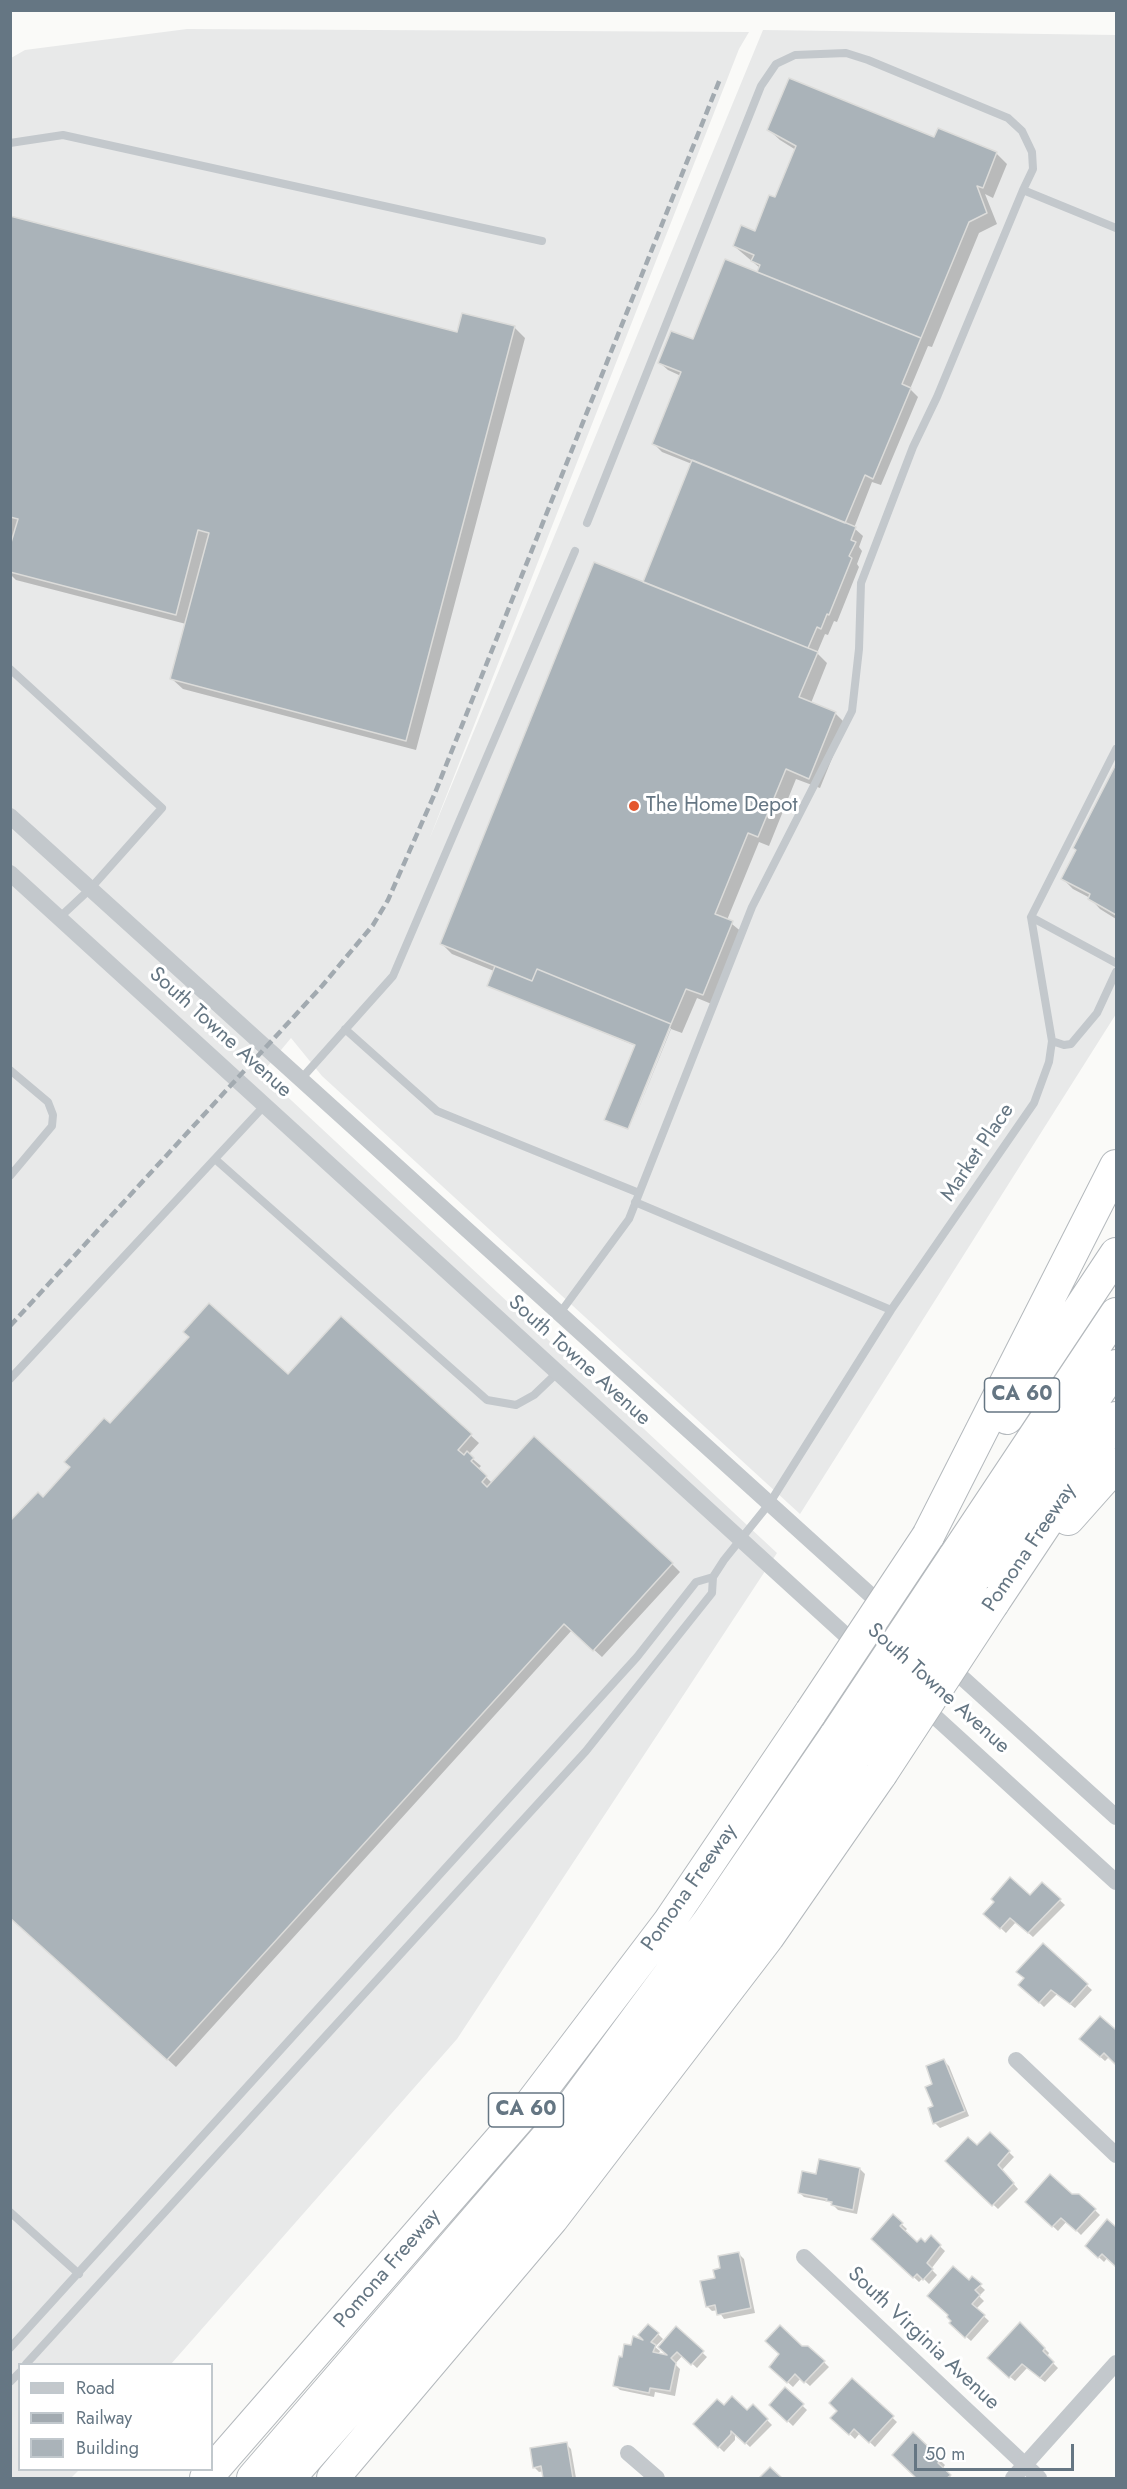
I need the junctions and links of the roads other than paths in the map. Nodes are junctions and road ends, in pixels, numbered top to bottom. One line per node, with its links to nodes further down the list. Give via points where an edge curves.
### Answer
1 (10, 143): 4 (lane, via 63,135)
2 (1023, 190): 3 (lane); 5 (lane, via 1033,169 1032,152 1022,131 1008,118 846,53 795,55 776,64 761,86); 24 (lane, via 942,387 913,447 861,583 852,711 752,907)
3 (1116, 228)
4 (542, 241)
5 (587, 523)
6 (575, 551): 16 (lane, via 393,976)
7 (10, 669): 11 (lane, via 162,808)
8 (1116, 749): 12 (lane)
9 (10, 816): 11 (street, South Towne Avenue)
10 (10, 873): 13 (street, South Towne Avenue)
11 (90, 889): 13 (lane); 19 (street, South Towne Avenue)
12 (1031, 916): 14 (lane); 17 (lane, Market Place)
13 (59, 918): 20 (street, South Towne Avenue)
14 (1116, 963)
15 (1116, 972): 17 (lane, via 1097,1013 1071,1044)
16 (345, 1029): 19 (lane); 24 (lane, via 437,1111)
17 (1052, 1041): 27 (lane, Market Place, via 1034,1103)
18 (10, 1070): 23 (lane, via 48,1102 53,1115 52,1126)
19 (301, 1079): 28 (street, South Towne Avenue)
20 (265, 1105): 21 (lane); 31 (street, South Towne Avenue)
21 (215, 1159): 31 (lane, via 487,1400 516,1405 534,1395); 32 (lane)
22 (1116, 1166): 36 (highway)
23 (10, 1176)
24 (639, 1193): 25 (lane)
25 (635, 1202): 27 (lane); 28 (lane, via 629,1219)
26 (1116, 1254): 36 (highway, Pomona Freeway / CA 60)
27 (891, 1310): 35 (lane, Market Place)
28 (560, 1313): 35 (street, South Towne Avenue)
29 (1116, 1314): 38 (highway)
30 (1116, 1366): 38 (highway)
31 (558, 1372): 37 (street, South Towne Avenue)
32 (10, 1379)
33 (1116, 1418): 40 (highway, Pomona Freeway)
34 (1116, 1465): 40 (highway)
35 (769, 1504): 37 (lane, Market Place); 42 (street, South Towne Avenue)
36 (928, 1536): 54 (highway, Pomona Freeway / CA 60, bridge, via 669,1922 527,2109)
37 (739, 1537): 39 (lane, Market Place); 43 (street, South Towne Avenue)
38 (963, 1568): 41 (highway, bridge)
39 (713, 1577): 48 (lane, via 696,1582 637,1657); 50 (lane, via 711,1593 586,1751)
40 (993, 1603): 57 (highway, Pomona Freeway, bridge, via 768,1936 552,2219)
41 (846, 1744): 55 (highway, via 561,2121); 56 (highway, via 752,1912 675,2019 444,2302)
42 (1116, 1817)
43 (1116, 1882)
44 (1016, 2060): 45 (street)
45 (1116, 2155)
46 (10, 2212): 48 (lane)
47 (804, 2257): 53 (street, South Virginia Avenue)
48 (79, 2274): 49 (lane)
49 (10, 2348)
50 (27, 2363)
51 (1116, 2363): 53 (street)
52 (628, 2453): 58 (street)
53 (1025, 2466): 59 (street); 60 (street, South Virginia Avenue)
54 (213, 2470)
55 (253, 2478)
56 (289, 2478)
57 (333, 2478)
58 (657, 2478)
59 (1013, 2478)
60 (1039, 2478)

